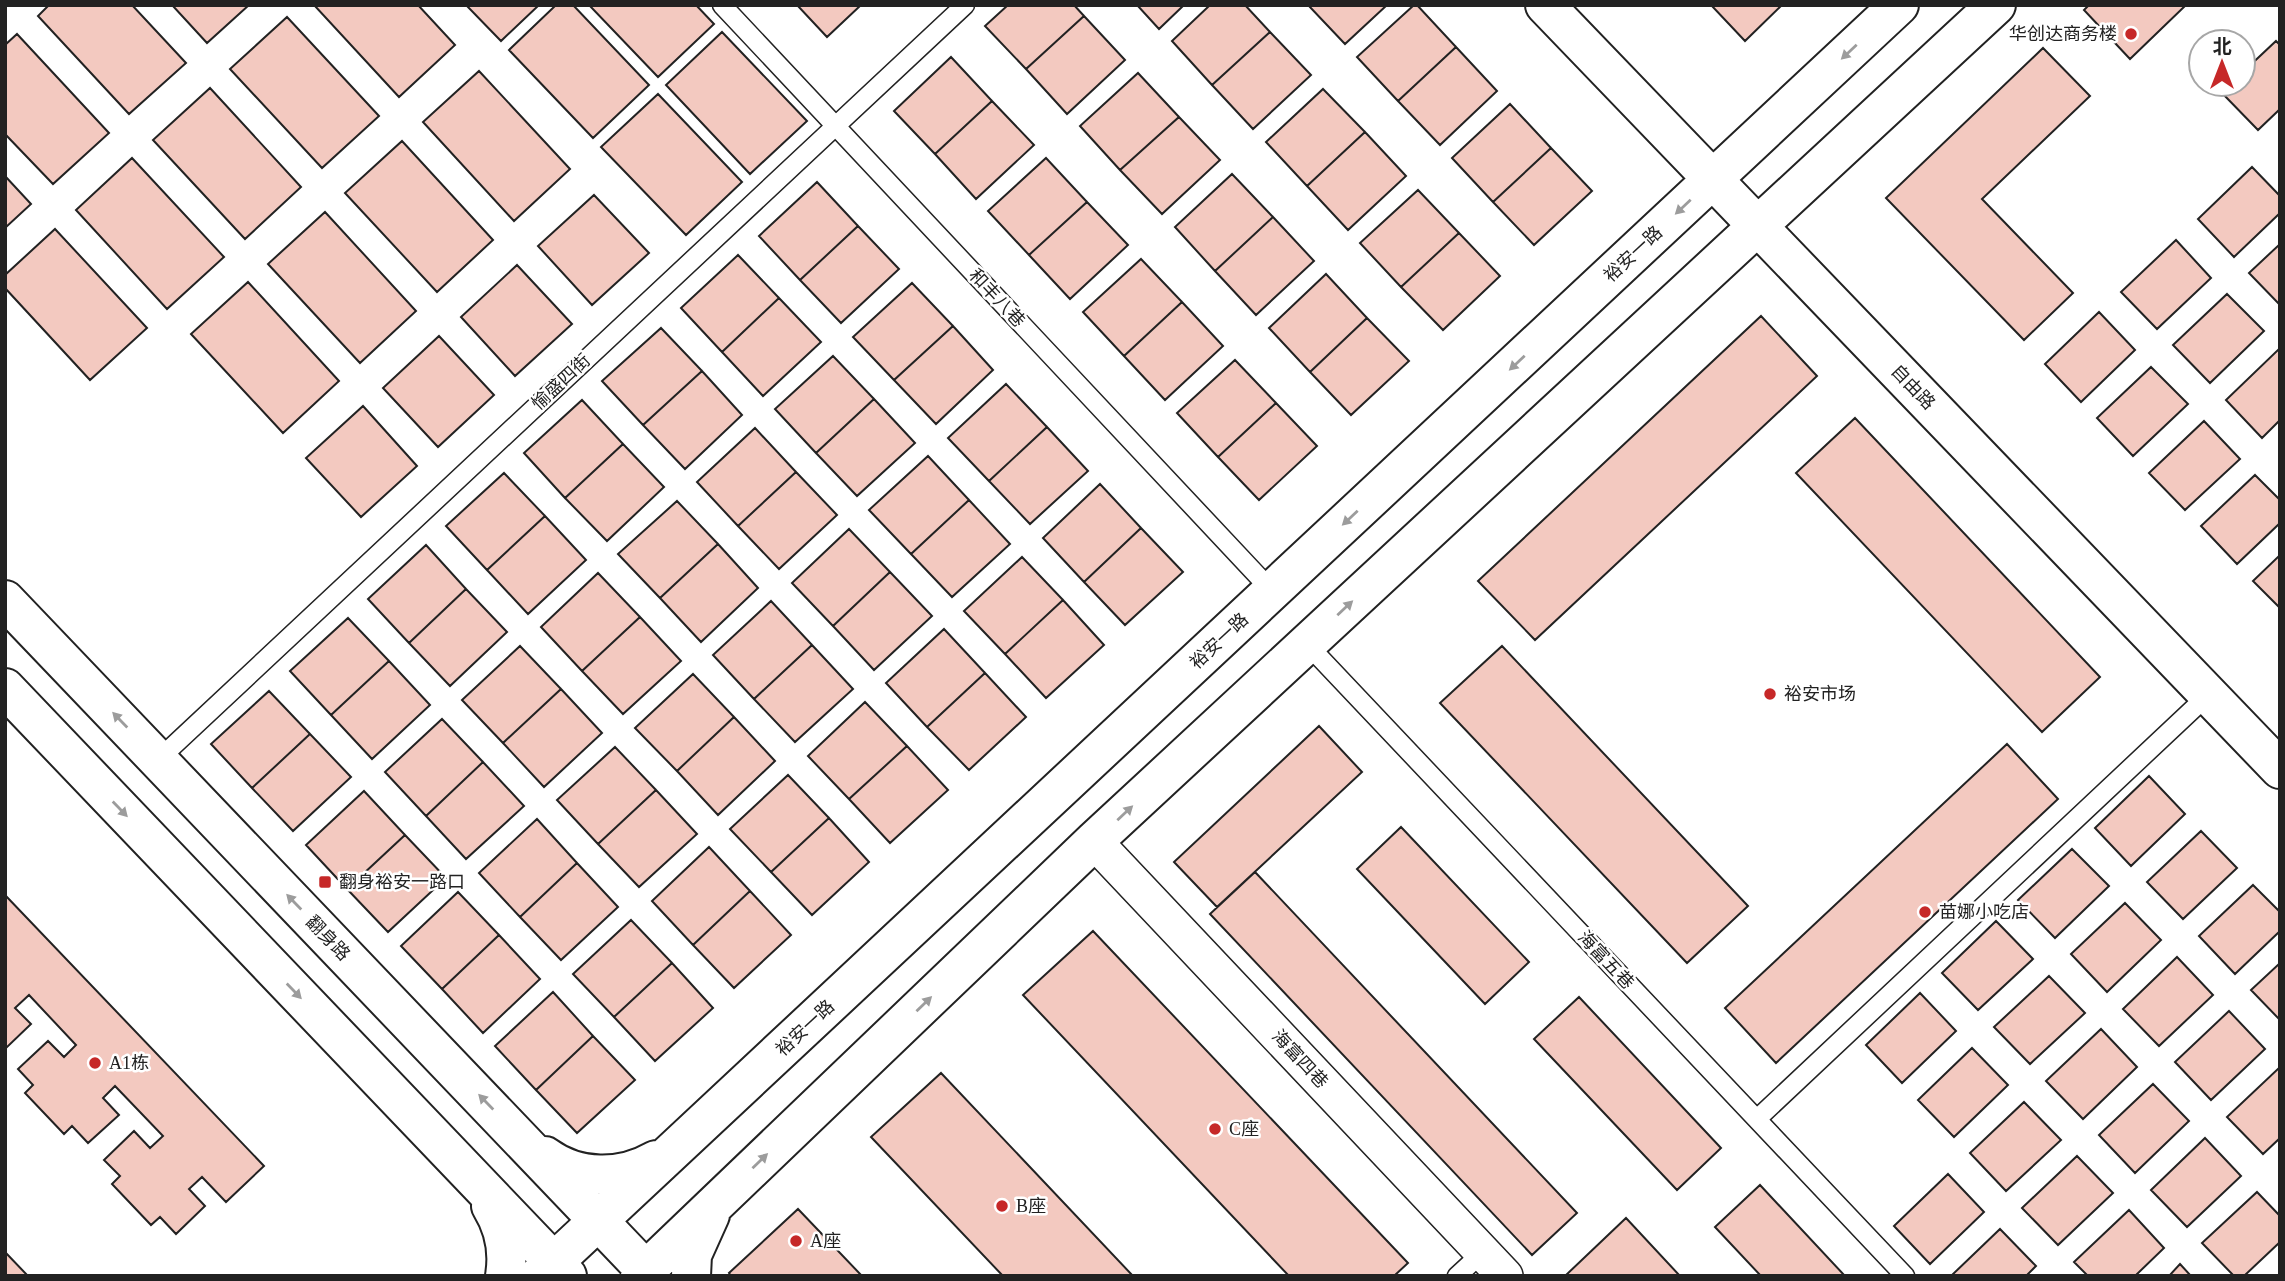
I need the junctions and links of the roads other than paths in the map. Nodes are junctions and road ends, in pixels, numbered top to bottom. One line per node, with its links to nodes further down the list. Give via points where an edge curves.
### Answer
1 (722, 5): 6 (lane, 和丰八巷)
2 (965, 5): 6 (lane, 愉盛四街)
3 (1545, 5): 7 (main road, 自由路)
4 (1899, 5): 7 (main road, 裕安一路, one-way to 7)
5 (1996, 5): 8 (main road)
6 (836, 126): 9 (lane, 和丰八巷); 14 (lane, 愉盛四街)
7 (1713, 179): 8 (main road, 自由路); 9 (main road, 裕安一路, one-way to 9)
8 (1758, 226): 11 (main road, one-way to 8); 13 (main road, 自由路)
9 (1272, 591): 19 (main road, 裕安一路)
10 (5, 600): 14 (main road, 翻身路, one-way to 10)
11 (1307, 644): 16 (main road, one-way to 11); 17 (lane, 海富五巷)
12 (5, 688): 20 (main road, one-way to 20)
13 (2208, 695): 15 (main road, 自由路); 17 (lane)
14 (158, 760): 18 (main road, 翻身路, one-way to 14)
15 (2280, 769)
16 (1094, 841): 21 (main road, one-way to 16); 23 (street, 海富四巷)
17 (1757, 1119): 29 (lane, 海富五巷)
18 (522, 1140): 19 (main road, via 551,1161 579,1173 610,1176 643,1167); 22 (main road, 翻身路)
19 (673, 1151): 22 (main road, 裕安一路)
20 (477, 1183): 24 (main road); 26 (main road, via 498,1216 507,1249)
21 (718, 1201): 25 (main road); 27 (main road, via 692,1255)
22 (599, 1220): 24 (main road, 裕安一路); 25 (main road, 翻身路)
23 (1494, 1264): 28 (lane)
24 (553, 1271)
25 (646, 1274)
26 (505, 1276)
27 (691, 1276)
28 (1457, 1276)
29 (1905, 1276)

